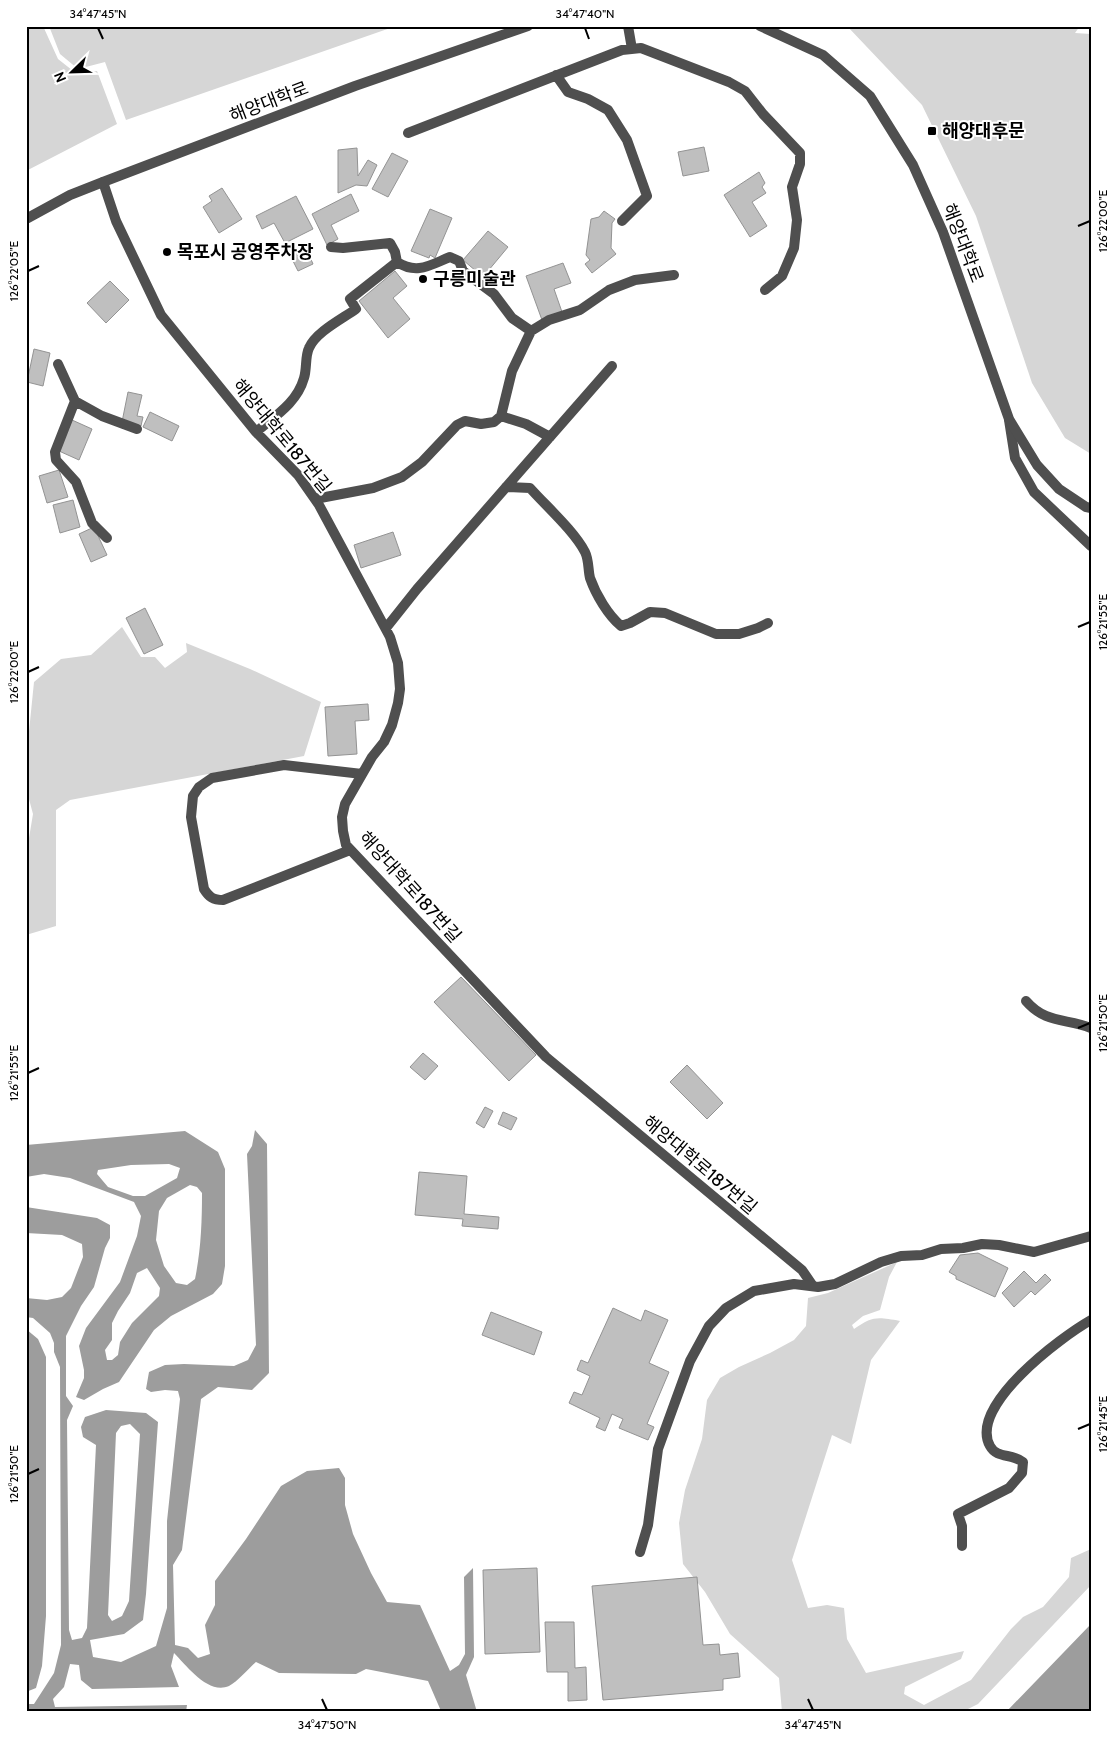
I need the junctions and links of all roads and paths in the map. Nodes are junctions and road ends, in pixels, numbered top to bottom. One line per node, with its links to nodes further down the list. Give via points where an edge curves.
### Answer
1 (528, 26): 7 (street, 해양대학로, via 355,86)
2 (628, 26): 4 (street)
3 (760, 26): 19 (street, 해양대학로, via 823,55 870,96 913,165 943,232)
4 (632, 49): 5 (street); 13 (street, via 641,48 745,91 800,153 800,164 792,187 797,220 794,248 782,276)
5 (556, 76): 6 (street); 9 (street, via 568,92 608,110 627,140 647,196)
6 (408, 133)
7 (103, 182): 8 (street, 해양대학로, via 70,195); 21 (street, 해양대학로187번길, via 116,220 161,315)
8 (26, 219)
9 (622, 221)
10 (331, 247): 11 (street, via 390,243 396,252)
11 (397, 262): 14 (street, via 420,270 450,257 459,261 462,271 494,294 512,318); 21 (street, via 350,300 356,309 320,334 308,348 301,390 291,403)
12 (674, 275): 14 (street, via 635,280 609,290 580,310 549,320)
13 (765, 290)
14 (531, 331): 18 (street, via 512,371)
15 (58, 364): 17 (street)
16 (612, 366): 22 (street)
17 (75, 401): 20 (street, via 102,416); 26 (street, via 55,452 56,460 76,482 92,523)
18 (501, 416): 22 (street); 24 (street, via 494,422 465,421 457,424 422,462 402,476 373,488)
19 (1009, 419): 25 (street, 해양대학로, via 1036,465 1059,488); 27 (street, via 1015,458 1034,492)
20 (137, 429)
21 (256, 432): 24 (street, 해양대학로187번길, via 298,475)
22 (550, 437): 23 (street)
23 (506, 486): 28 (street, via 530,488 578,540 586,554 590,578 598,596 621,626 650,612 665,613 716,634 738,634); 29 (street)
24 (315, 499): 29 (street, 해양대학로187번길)
25 (1091, 508)
26 (107, 538)
27 (1091, 546)
28 (768, 623)
29 (386, 628): 30 (street, 해양대학로187번길, via 398,663 398,703 384,742)
30 (362, 774): 31 (street, 해양대학로187번길, via 345,804 342,817 346,845); 31 (street, via 284,766 212,778 192,796 191,817 204,889 214,900 223,900)
31 (350, 850): 35 (street, 해양대학로187번길, via 546,1057 802,1270)
32 (1026, 1001): 33 (street, via 1049,1018)
33 (1091, 1028)
34 (1091, 1236): 35 (street, via 1034,1252 982,1244 901,1256 835,1284)
35 (813, 1286): 38 (street, via 794,1284 754,1291 726,1308 709,1326 690,1361 658,1448 648,1525)
36 (1091, 1320): 37 (street, via 1027,1367 995,1405 988,1421 991,1448 1000,1455 1016,1456 1023,1462 1022,1474 1009,1488 958,1514)
37 (962, 1546)
38 (640, 1552)

